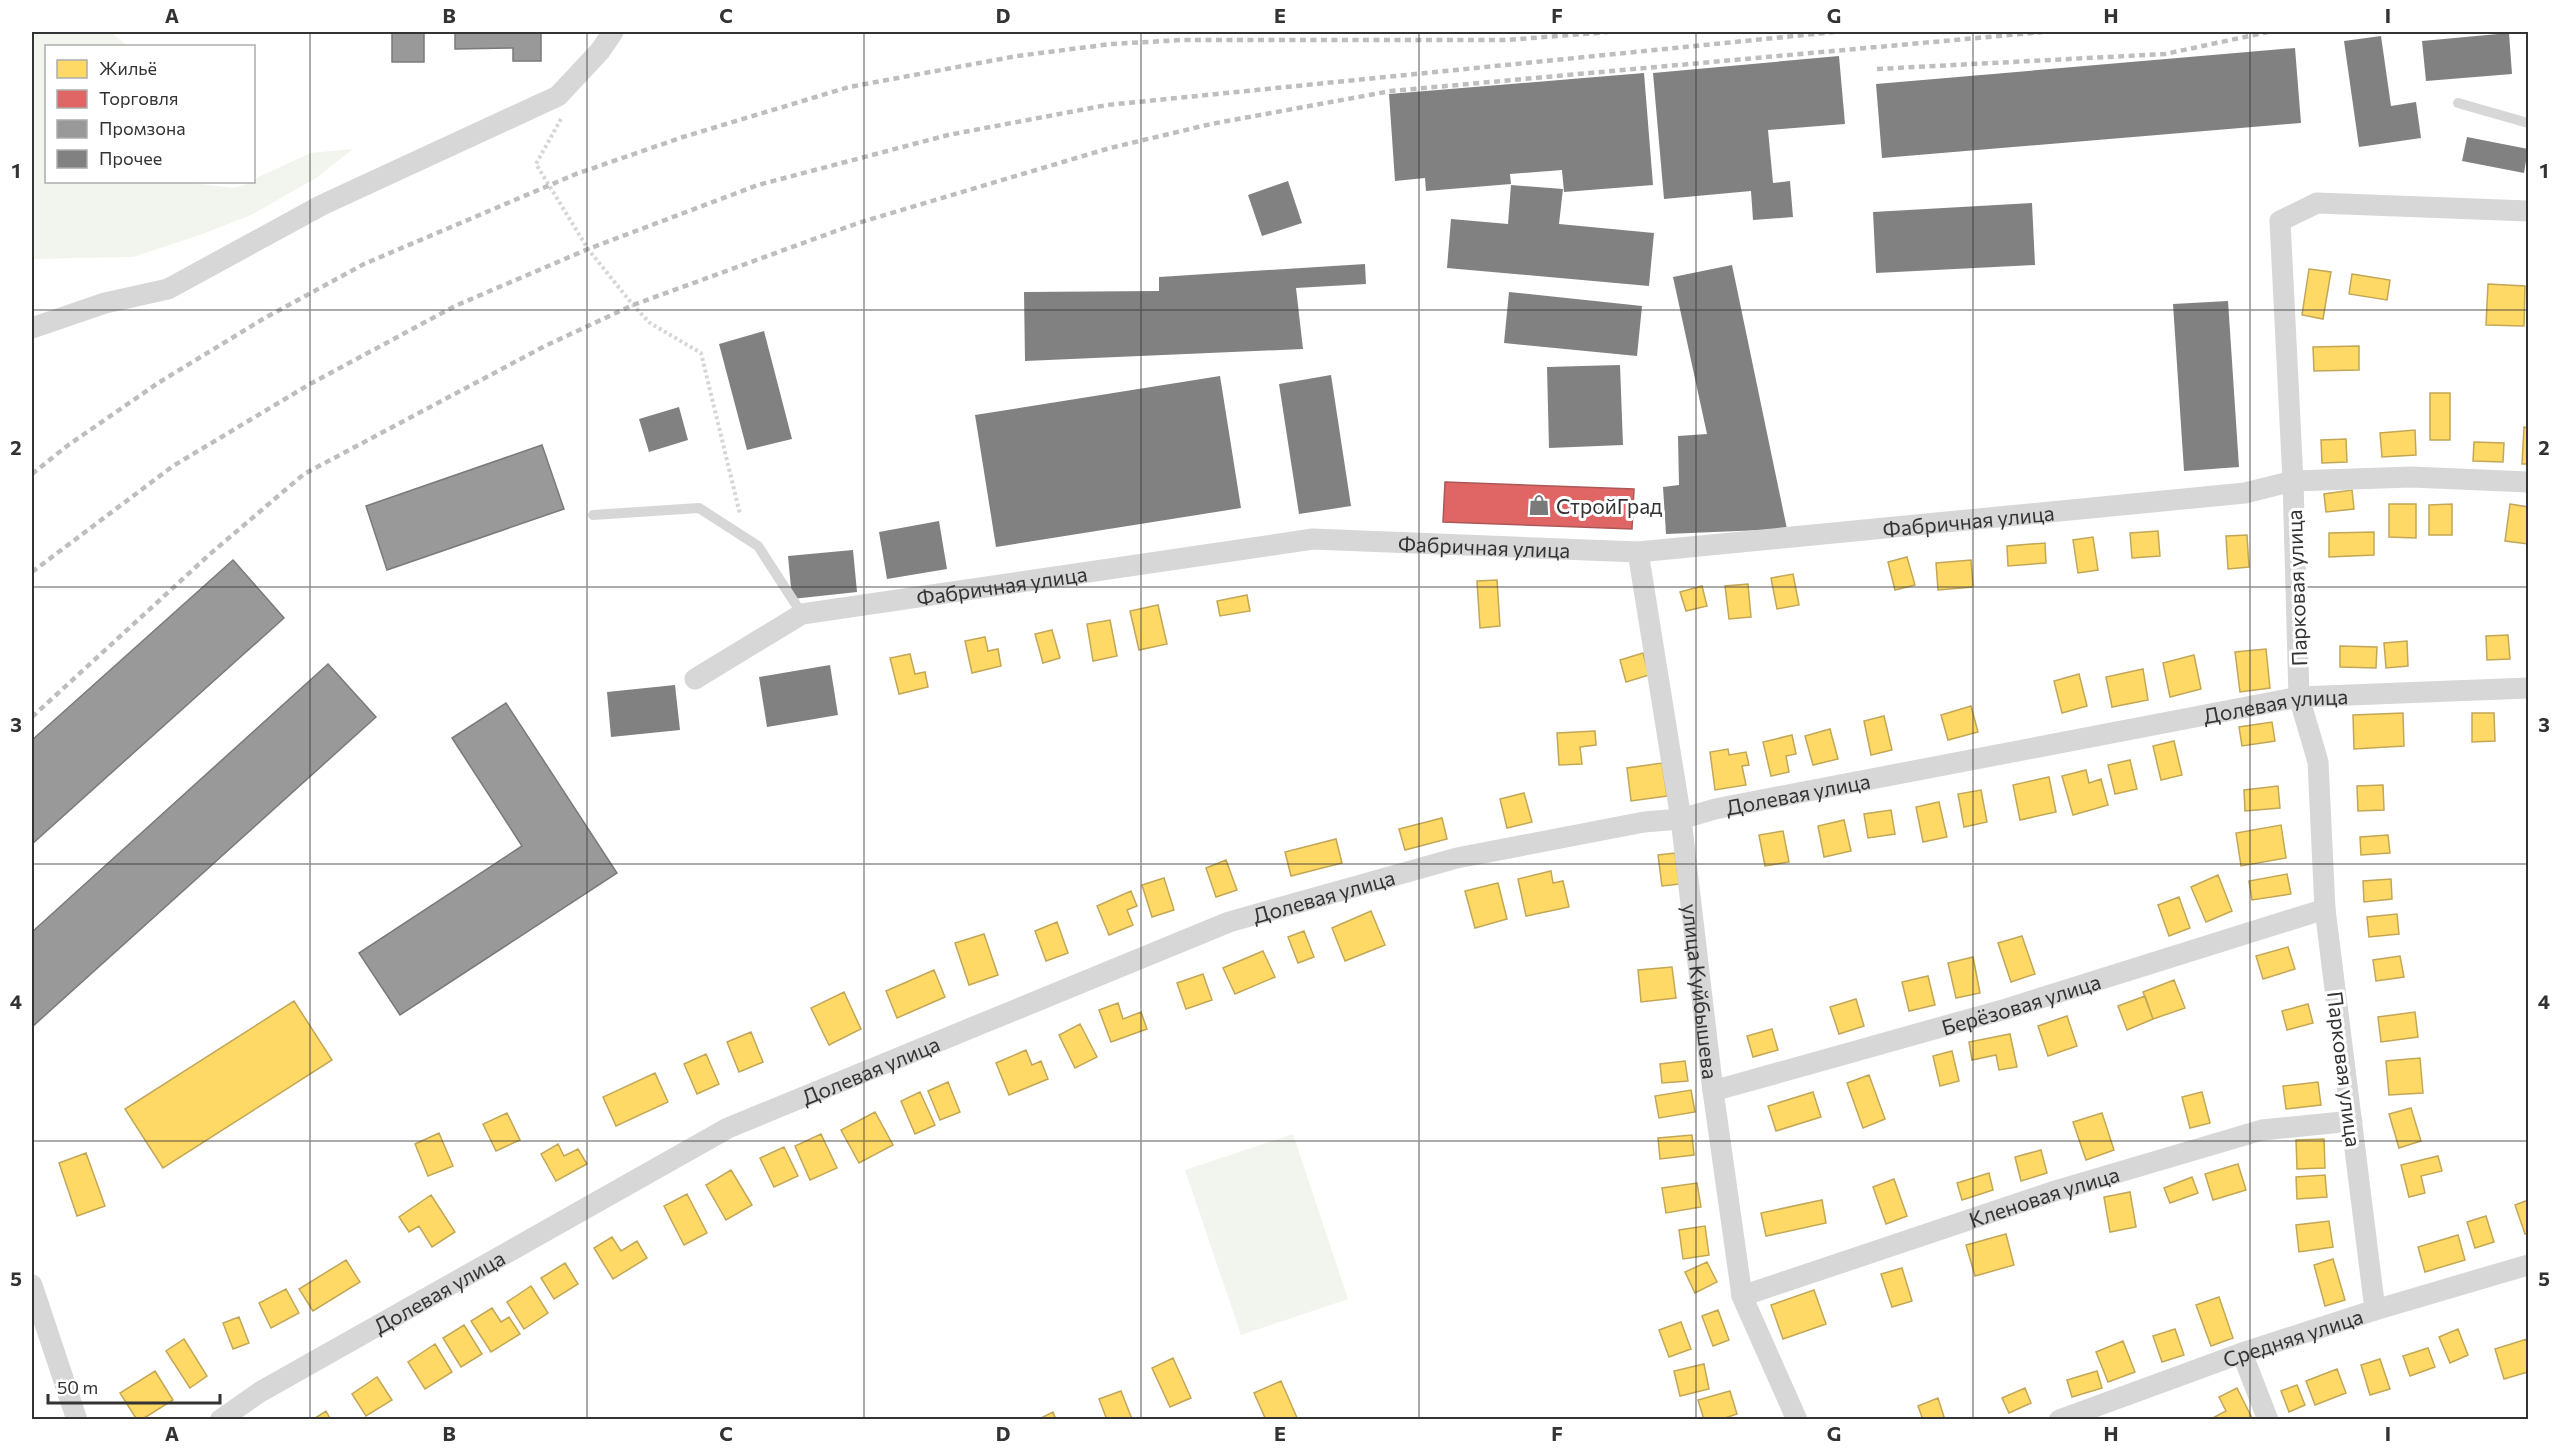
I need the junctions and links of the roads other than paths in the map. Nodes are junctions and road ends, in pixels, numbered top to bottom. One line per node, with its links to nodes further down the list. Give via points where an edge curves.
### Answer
1 (613, 32): 5 (street, via 558,96 322,205 168,289 105,303)
2 (2458, 103): 3 (lane)
3 (2529, 123)
4 (2529, 211): 6 (street, Парковая улица, via 2317,203 2280,221)
5 (32, 328)
6 (2293, 481): 7 (street, Фабричная улица, via 2412,477); 9 (street, Фабричная улица, via 2245,493); 13 (street, Парковая улица)
7 (2529, 482)
8 (593, 515): 10 (lane, via 699,508 758,546)
9 (1638, 552): 10 (street, Фабричная улица, via 1313,539); 14 (street, улица Куйбышева)
10 (802, 614): 11 (street, Фабричная улица)
11 (695, 679)
12 (2529, 688): 13 (street, Долевая улица)
13 (2299, 697): 14 (street, Долевая улица, via 1715,809); 15 (street, Парковая улица, via 2318,762)
14 (1681, 819): 16 (street, улица Куйбышева); 24 (street, Долевая улица, via 1644,822 1457,858 1229,922 728,1128 260,1392)
15 (2325, 909): 16 (street, Берёзовая улица, via 2006,1009); 17 (street, Парковая улица)
16 (1713, 1091): 20 (street, улица Куйбышева)
17 (2352, 1121): 20 (street, Кленовая улица, via 2262,1130 2055,1191); 21 (street, Парковая улица)
18 (2529, 1265): 21 (street, Средняя улица)
19 (32, 1285): 23 (street)
20 (1742, 1296): 25 (street, улица Куйбышева)
21 (2375, 1310): 22 (street, Средняя улица)
22 (2242, 1353): 26 (street, Средняя улица); 27 (street)
23 (77, 1419)
24 (220, 1419)
25 (1797, 1419)
26 (2059, 1419)
27 (2268, 1419)

